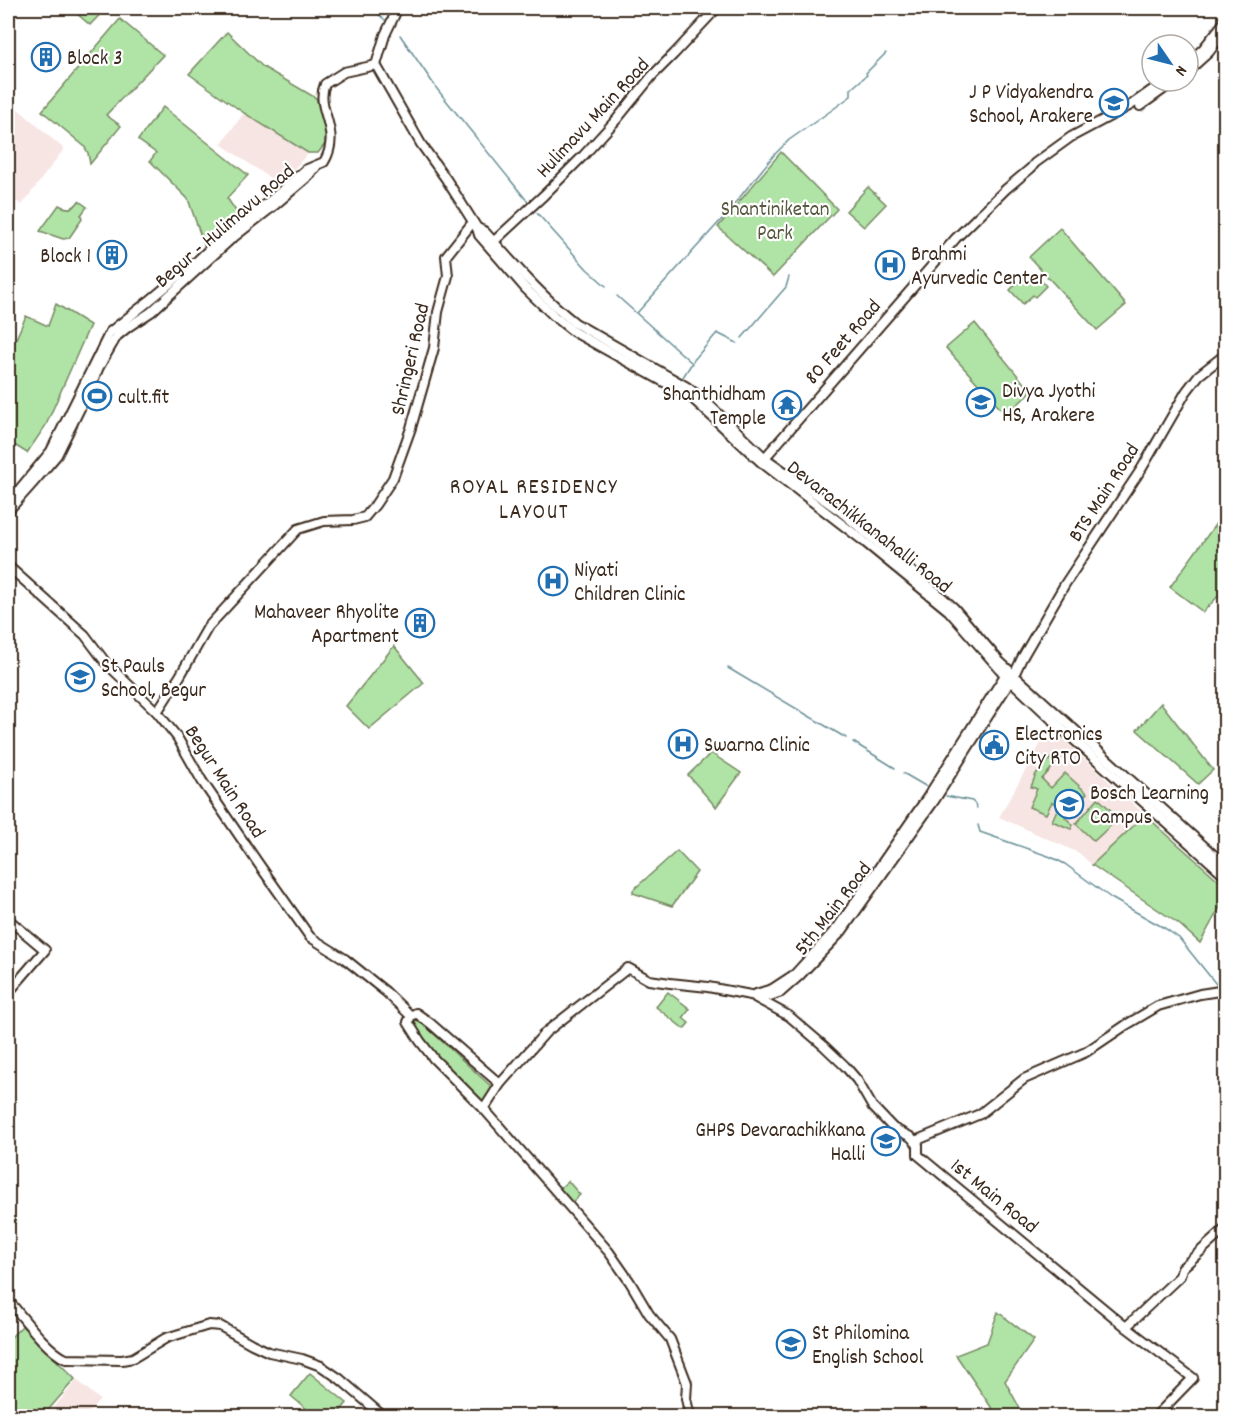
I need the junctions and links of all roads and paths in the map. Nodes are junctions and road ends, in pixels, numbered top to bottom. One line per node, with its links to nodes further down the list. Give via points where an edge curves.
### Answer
1 (398, 8): 8 (street)
2 (717, 8): 14 (street, Hulimavu Main Road, via 583,156)
3 (1226, 20): 5 (street)
4 (1226, 29): 5 (street)
5 (1204, 52): 6 (street); 7 (street)
6 (1200, 55)
7 (1200, 57)
8 (376, 65): 11 (street, via 344,72 325,84 321,95 332,142 324,162); 13 (street, Devarachikkanahalli Road, via 421,144)
9 (1148, 93): 12 (street, 80 Feet Road, via 1071,136)
10 (1158, 93): 12 (street, 80 Feet Road)
11 (317, 165): 17 (street, Begur - Hulimavu Road, via 305,170 229,231 110,332 51,451); 18 (street, Begur - Hulimavu Road, via 151,312 117,336 57,455)
12 (1030, 168): 16 (street, 80 Feet Road, via 956,238)
13 (475, 225): 14 (street, Devarachikkanahalli Road, via 484,231); 21 (street, Shringeri Road, via 446,256 448,276 434,348 393,478 364,517 324,521 298,529 208,627)
14 (491, 244): 16 (street, Devarachikkanahalli Road, via 503,264 531,294 574,332 691,397)
15 (1226, 354): 20 (street, BTS Main Road, via 1188,388 1142,468)
16 (761, 458): 20 (street, Devarachikkanahalli Road, via 949,611)
17 (8, 502)
18 (8, 511)
19 (8, 566): 21 (street, Begur Main Road, via 85,635 106,663)
20 (1009, 675): 22 (street, Devarachikkanahalli Road); 23 (street, Devarachikkanahalli Road, via 1076,742); 27 (street, 5th Main Road, via 934,801 842,931 781,992)
21 (157, 712): 28 (street, Begur Main Road, via 310,937 345,959)
22 (1226, 866)
23 (1226, 876)
24 (8, 919): 26 (street, via 45,950)
25 (1226, 990): 31 (street, via 1158,1006 1086,1052 1024,1079 980,1114)
26 (8, 994)
27 (752, 995): 29 (street, via 649,980 628,968 546,1032); 31 (street, 1st Main Road, via 810,1033 845,1066 872,1106 893,1128)
28 (411, 1016): 29 (street, Begur Main Road, via 416,1013 430,1023); 30 (street, Begur Main Road, via 408,1022 434,1059)
29 (500, 1084): 30 (street)
30 (484, 1109): 36 (street, via 609,1252 670,1339 687,1383)
31 (915, 1141): 34 (street, 1st Main Road, via 918,1155)
32 (1226, 1228): 34 (street)
33 (8, 1300): 35 (street, via 48,1346 66,1359 133,1358 166,1338 220,1326 269,1352 321,1366)
34 (1126, 1327): 37 (street, 1st Main Road, via 1193,1378)
35 (383, 1416)
36 (690, 1416)
37 (1156, 1416)

